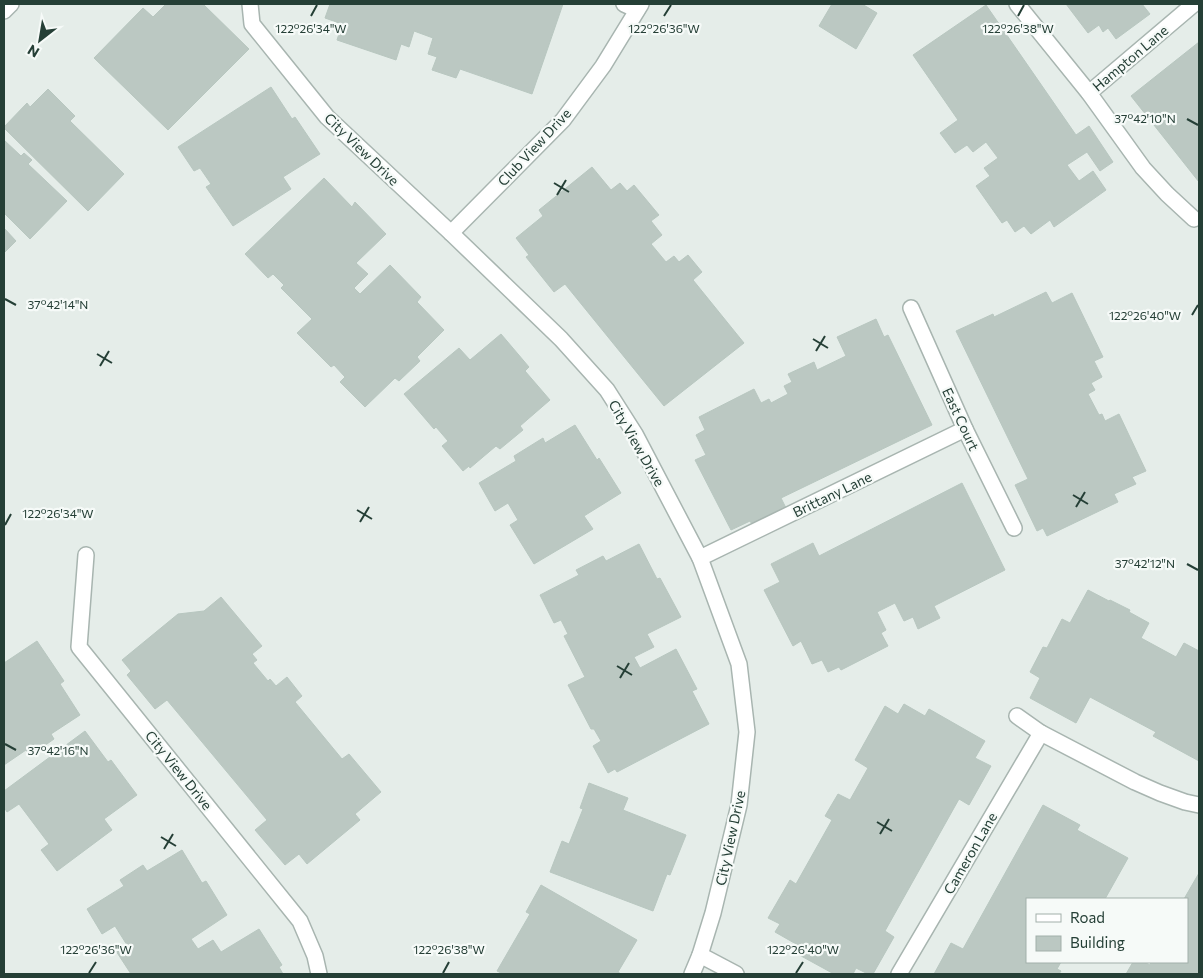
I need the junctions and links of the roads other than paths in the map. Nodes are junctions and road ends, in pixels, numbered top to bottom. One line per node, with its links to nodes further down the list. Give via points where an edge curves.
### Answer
1 (11, 4): 6 (street)
2 (250, 4): 9 (street, City View Drive, via 252,24 327,117)
3 (1017, 4): 7 (street, Hampton Lane)
4 (1194, 4): 7 (street, Hampton Lane)
5 (634, 6): 9 (street, Club View Drive, via 603,66 563,120)
6 (4, 11)
7 (1088, 93): 8 (street, Hampton Lane, via 1143,168)
8 (1194, 219)
9 (451, 233): 14 (street, City View Drive, via 561,340 607,390 635,434)
10 (911, 308): 11 (street, East Court)
11 (965, 429): 12 (street, East Court); 14 (street, Brittany Lane)
12 (1014, 528)
13 (86, 555): 19 (street, City View Drive, via 79,647 300,921)
14 (700, 558): 18 (street, City View Drive, via 739,664 747,732 739,805)
15 (1017, 716): 16 (street)
16 (1040, 733): 17 (street, via 1135,782); 22 (street, Cameron Lane)
17 (1199, 805)
18 (700, 955): 20 (street, City View Drive); 21 (street)
19 (320, 974)
20 (692, 974)
21 (736, 974)
22 (899, 974)

